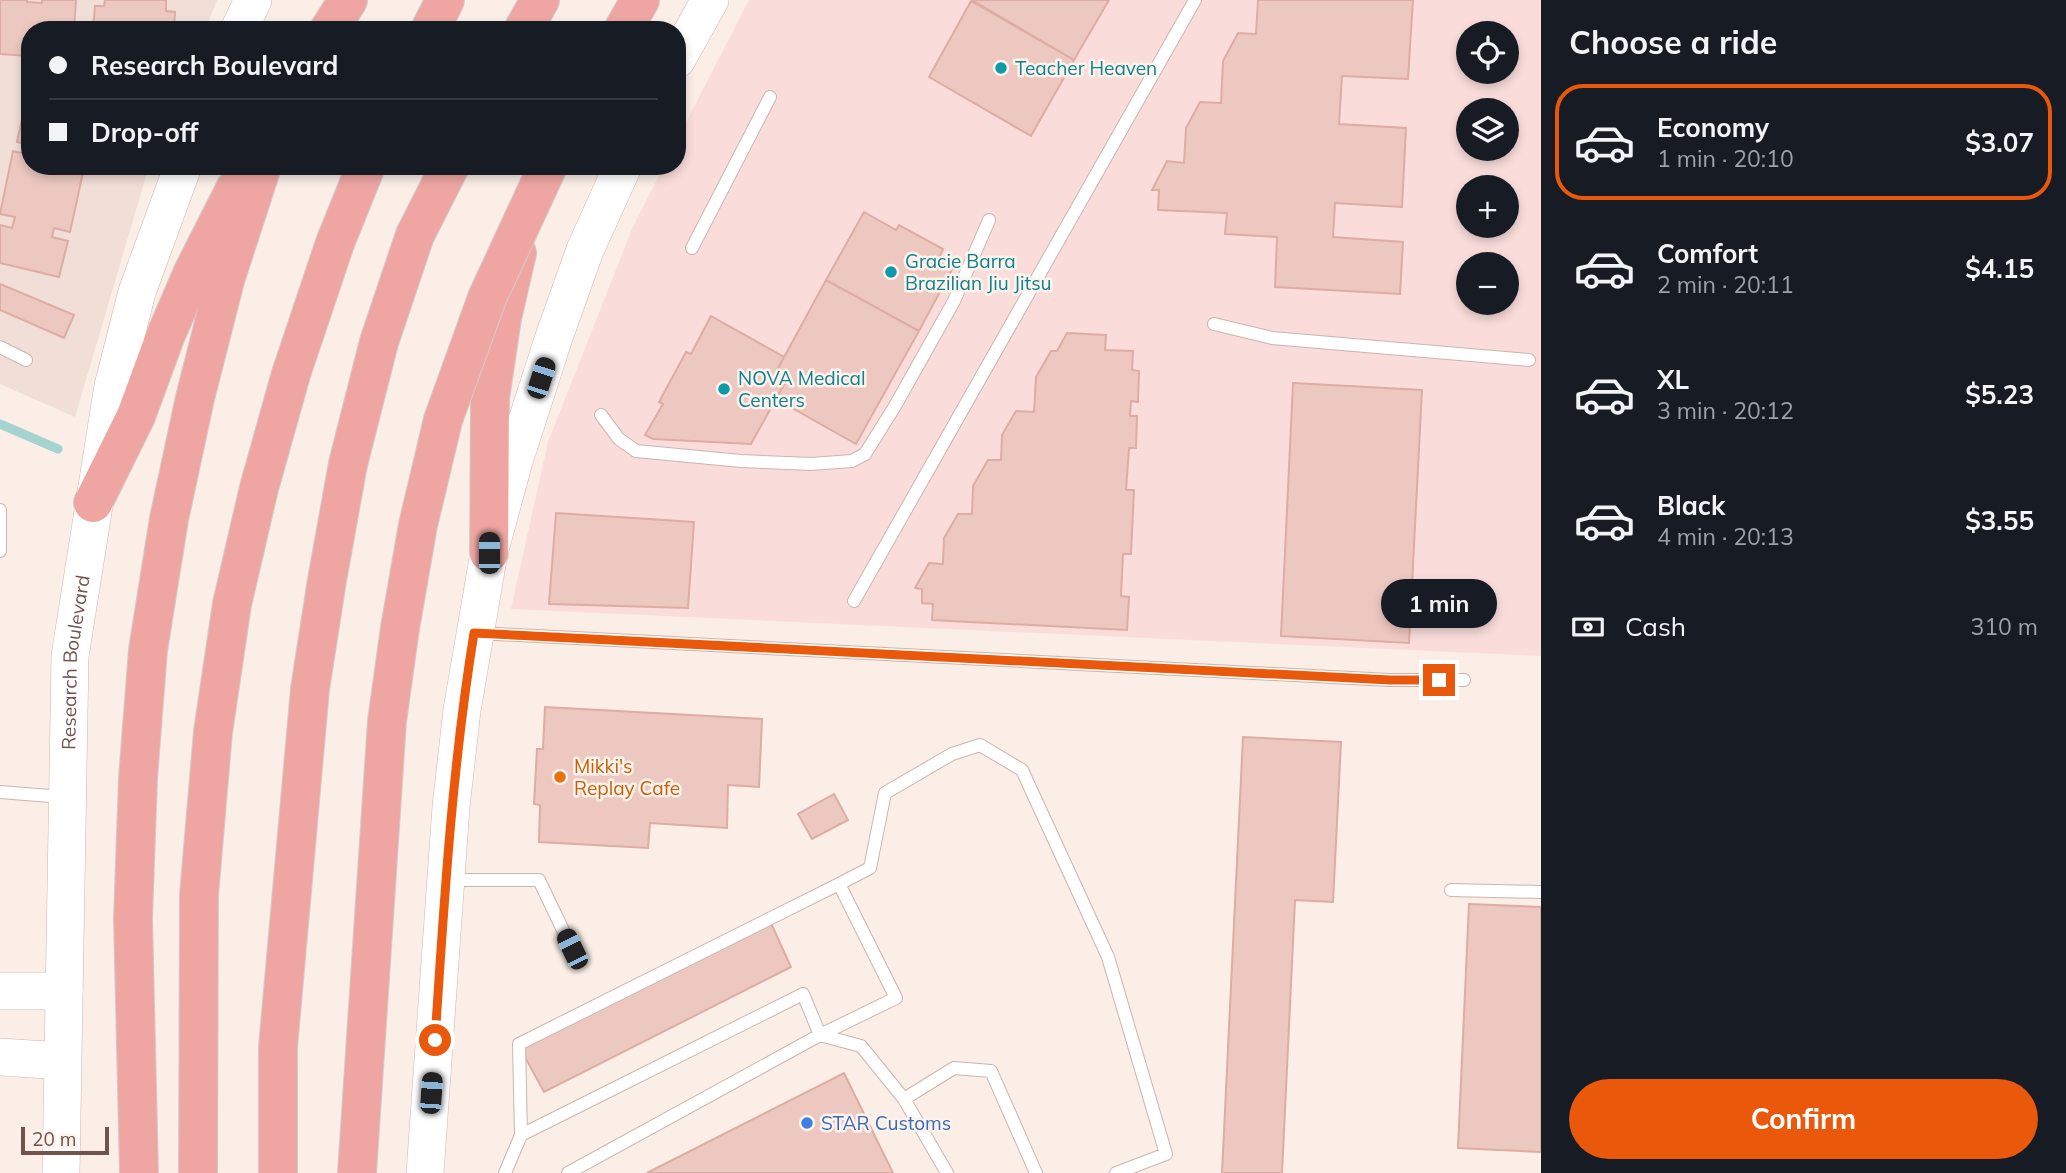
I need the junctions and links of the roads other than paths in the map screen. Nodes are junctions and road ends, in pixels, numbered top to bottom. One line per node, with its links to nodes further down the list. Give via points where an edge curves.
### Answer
1 (253, 0): 10 (main road)
2 (331, 0): 11 (highway)
3 (348, 0): 12 (highway)
4 (445, 0): 13 (highway)
5 (540, 0): 14 (highway)
6 (616, 0): 15 (highway)
7 (640, 0): 16 (highway)
8 (710, 0): 17 (main road)
9 (1195, 0): 38 (lane)
10 (243, 21)
11 (321, 21)
12 (335, 21)
13 (434, 21)
14 (528, 21)
15 (606, 21)
16 (628, 21)
17 (686, 43)
18 (770, 97): 28 (lane)
19 (180, 175): 34 (main road, Research Boulevard, via 137,292 113,386)
20 (243, 175): 34 (highway, via 193,272 136,416)
21 (259, 175): 56 (highway, via 225,280 195,398 148,650 133,918)
22 (362, 175): 57 (highway, via 291,374 232,604 213,732 199,895)
23 (445, 175): 58 (highway, via 415,235 379,342 348,464 327,580 310,689 278,1047)
24 (541, 175): 59 (highway, bridge, via 487,298 443,420 418,525 387,721)
25 (542, 175): 37 (highway, via 508,291 490,398)
26 (619, 175): 37 (main road, via 585,250 554,337)
27 (989, 220): 33 (lane, via 954,301 895,406 865,454 852,461 811,464 636,452)
28 (692, 248)
29 (1214, 324): 32 (lane, via 1272,338)
30 (0, 347): 31 (lane)
31 (26, 360)
32 (1529, 360)
33 (601, 415)
34 (93, 503): 42 (main road, Research Boulevard, via 70,656)
35 (0, 510): 36 (lane)
36 (0, 551)
37 (489, 553): 39 (main road)
38 (854, 601)
39 (474, 633): 40 (lane, via 1390,680); 43 (main road)
40 (1464, 680)
41 (0, 792): 42 (lane)
42 (67, 797): 49 (main road, Research Boulevard)
43 (446, 880): 47 (lane, via 539,880); 60 (main road)
44 (839, 884): 50 (lane, via 896,998); 54 (lane, via 519,1044); 65 (lane, via 870,868 885,793 951,754 980,746 1022,770 1108,957 1167,1154)
45 (1451, 890): 46 (lane)
46 (1541, 892)
47 (572, 949)
48 (0, 991): 49 (main road)
49 (64, 991): 52 (main road, Research Boulevard)
50 (820, 1035): 53 (lane, via 861,1046); 54 (lane, via 803,995); 62 (lane)
51 (0, 1057): 52 (main road)
52 (62, 1061): 55 (main road, Research Boulevard)
53 (904, 1099): 63 (lane); 64 (lane, via 954,1068 991,1071)
54 (521, 1135): 61 (lane)
55 (61, 1173)
56 (139, 1173)
57 (198, 1173)
58 (278, 1173)
59 (357, 1173)
60 (425, 1173)
61 (505, 1173)
62 (568, 1173)
63 (947, 1173)
64 (1036, 1173)
65 (1116, 1173)

